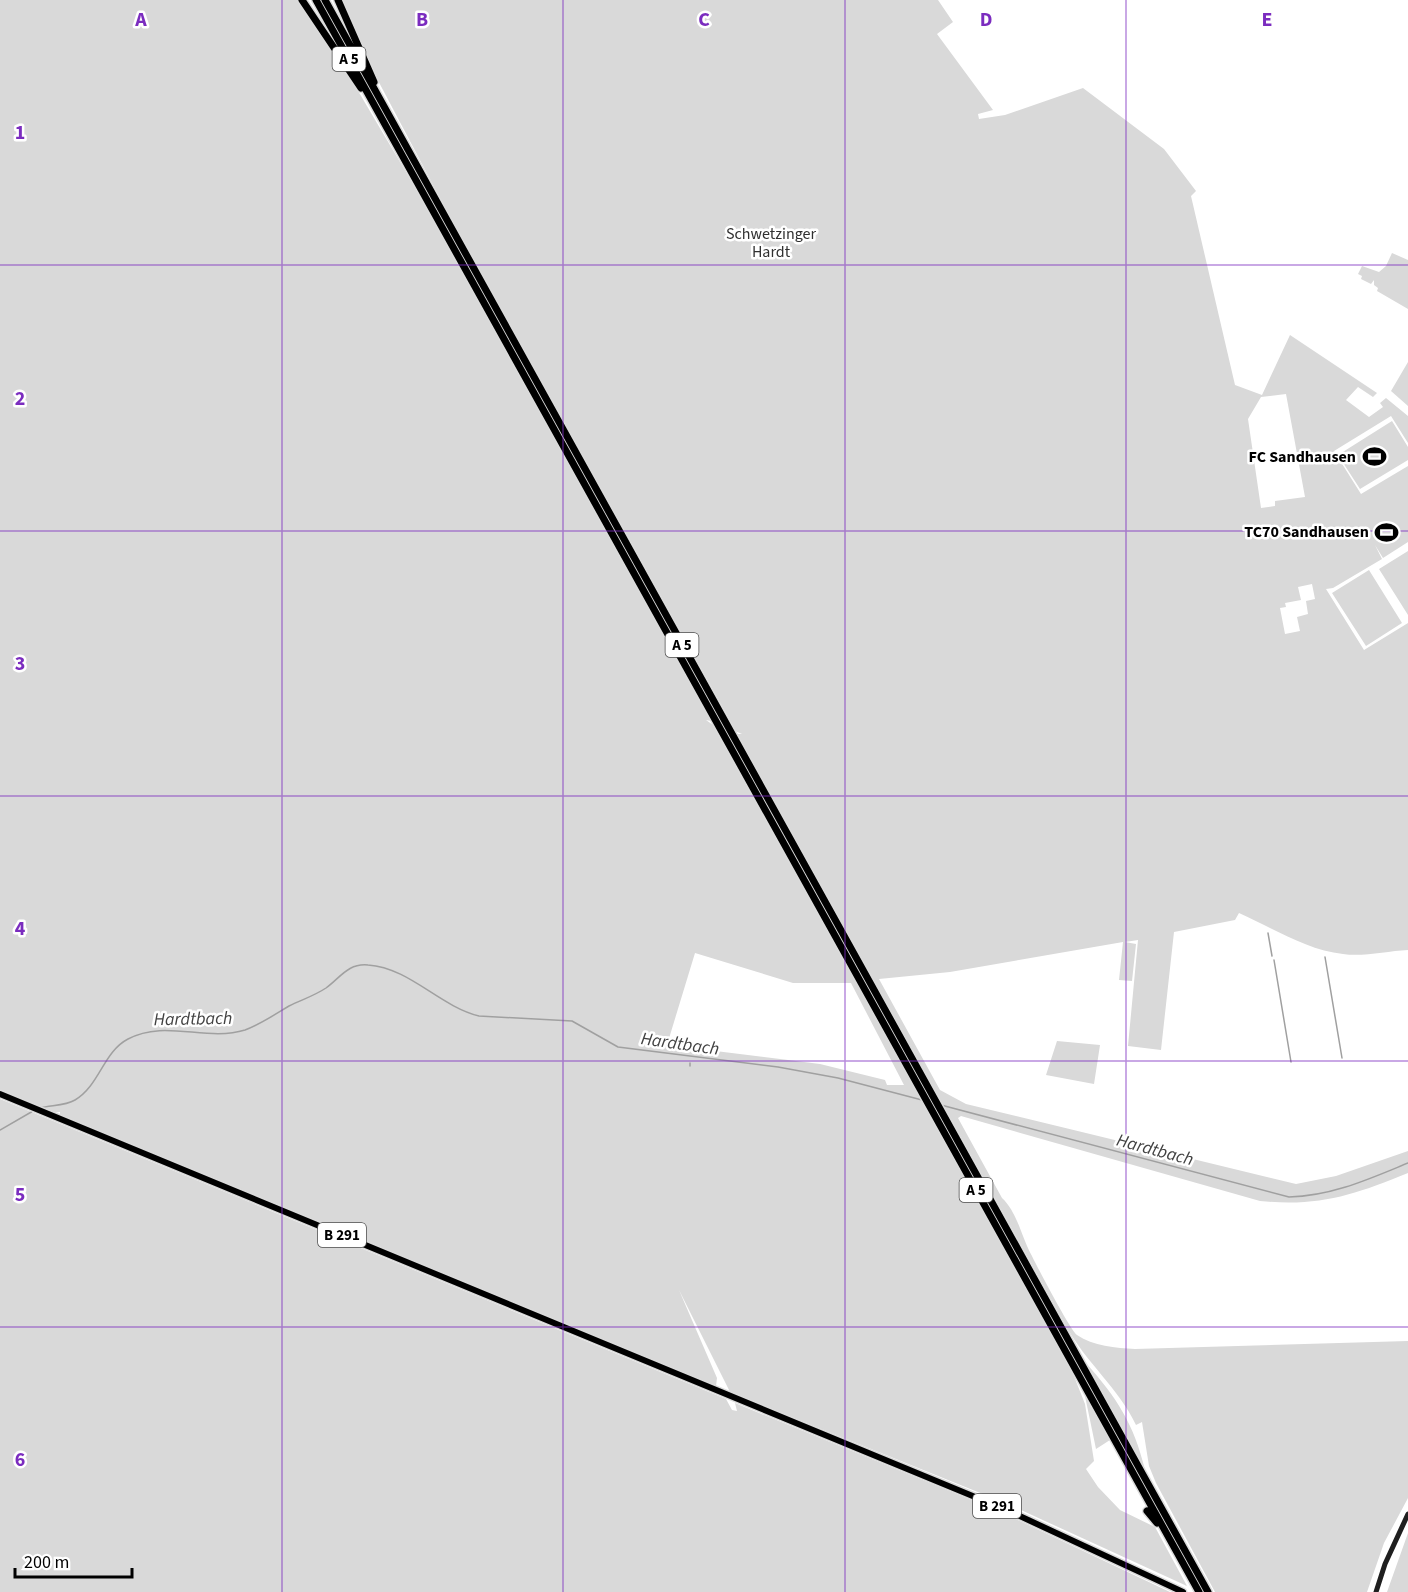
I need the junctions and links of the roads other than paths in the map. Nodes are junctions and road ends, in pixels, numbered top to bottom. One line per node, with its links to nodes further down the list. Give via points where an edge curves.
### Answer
1 (302, 0): 5 (highway)
2 (316, 0): 5 (highway, A 5)
3 (325, 0): 5 (highway, A 5)
4 (338, 0): 5 (highway)
5 (385, 116): 6 (highway, A 5)
6 (426, 190): 8 (highway, A 5); 10 (highway, A 5)
7 (0, 1094): 17 (main road, B 291, via 1009,1511)
8 (1070, 1344): 9 (highway); 13 (highway, A 5)
9 (1087, 1362)
10 (1073, 1364): 11 (highway); 16 (highway, A 5)
11 (1079, 1382)
12 (1151, 1482): 13 (highway)
13 (1157, 1500): 19 (highway, A 5)
14 (1147, 1511): 16 (highway)
15 (1408, 1514): 20 (main road)
16 (1167, 1534): 18 (highway, A 5)
17 (1183, 1592)
18 (1199, 1592)
19 (1208, 1592)
20 (1376, 1592)

